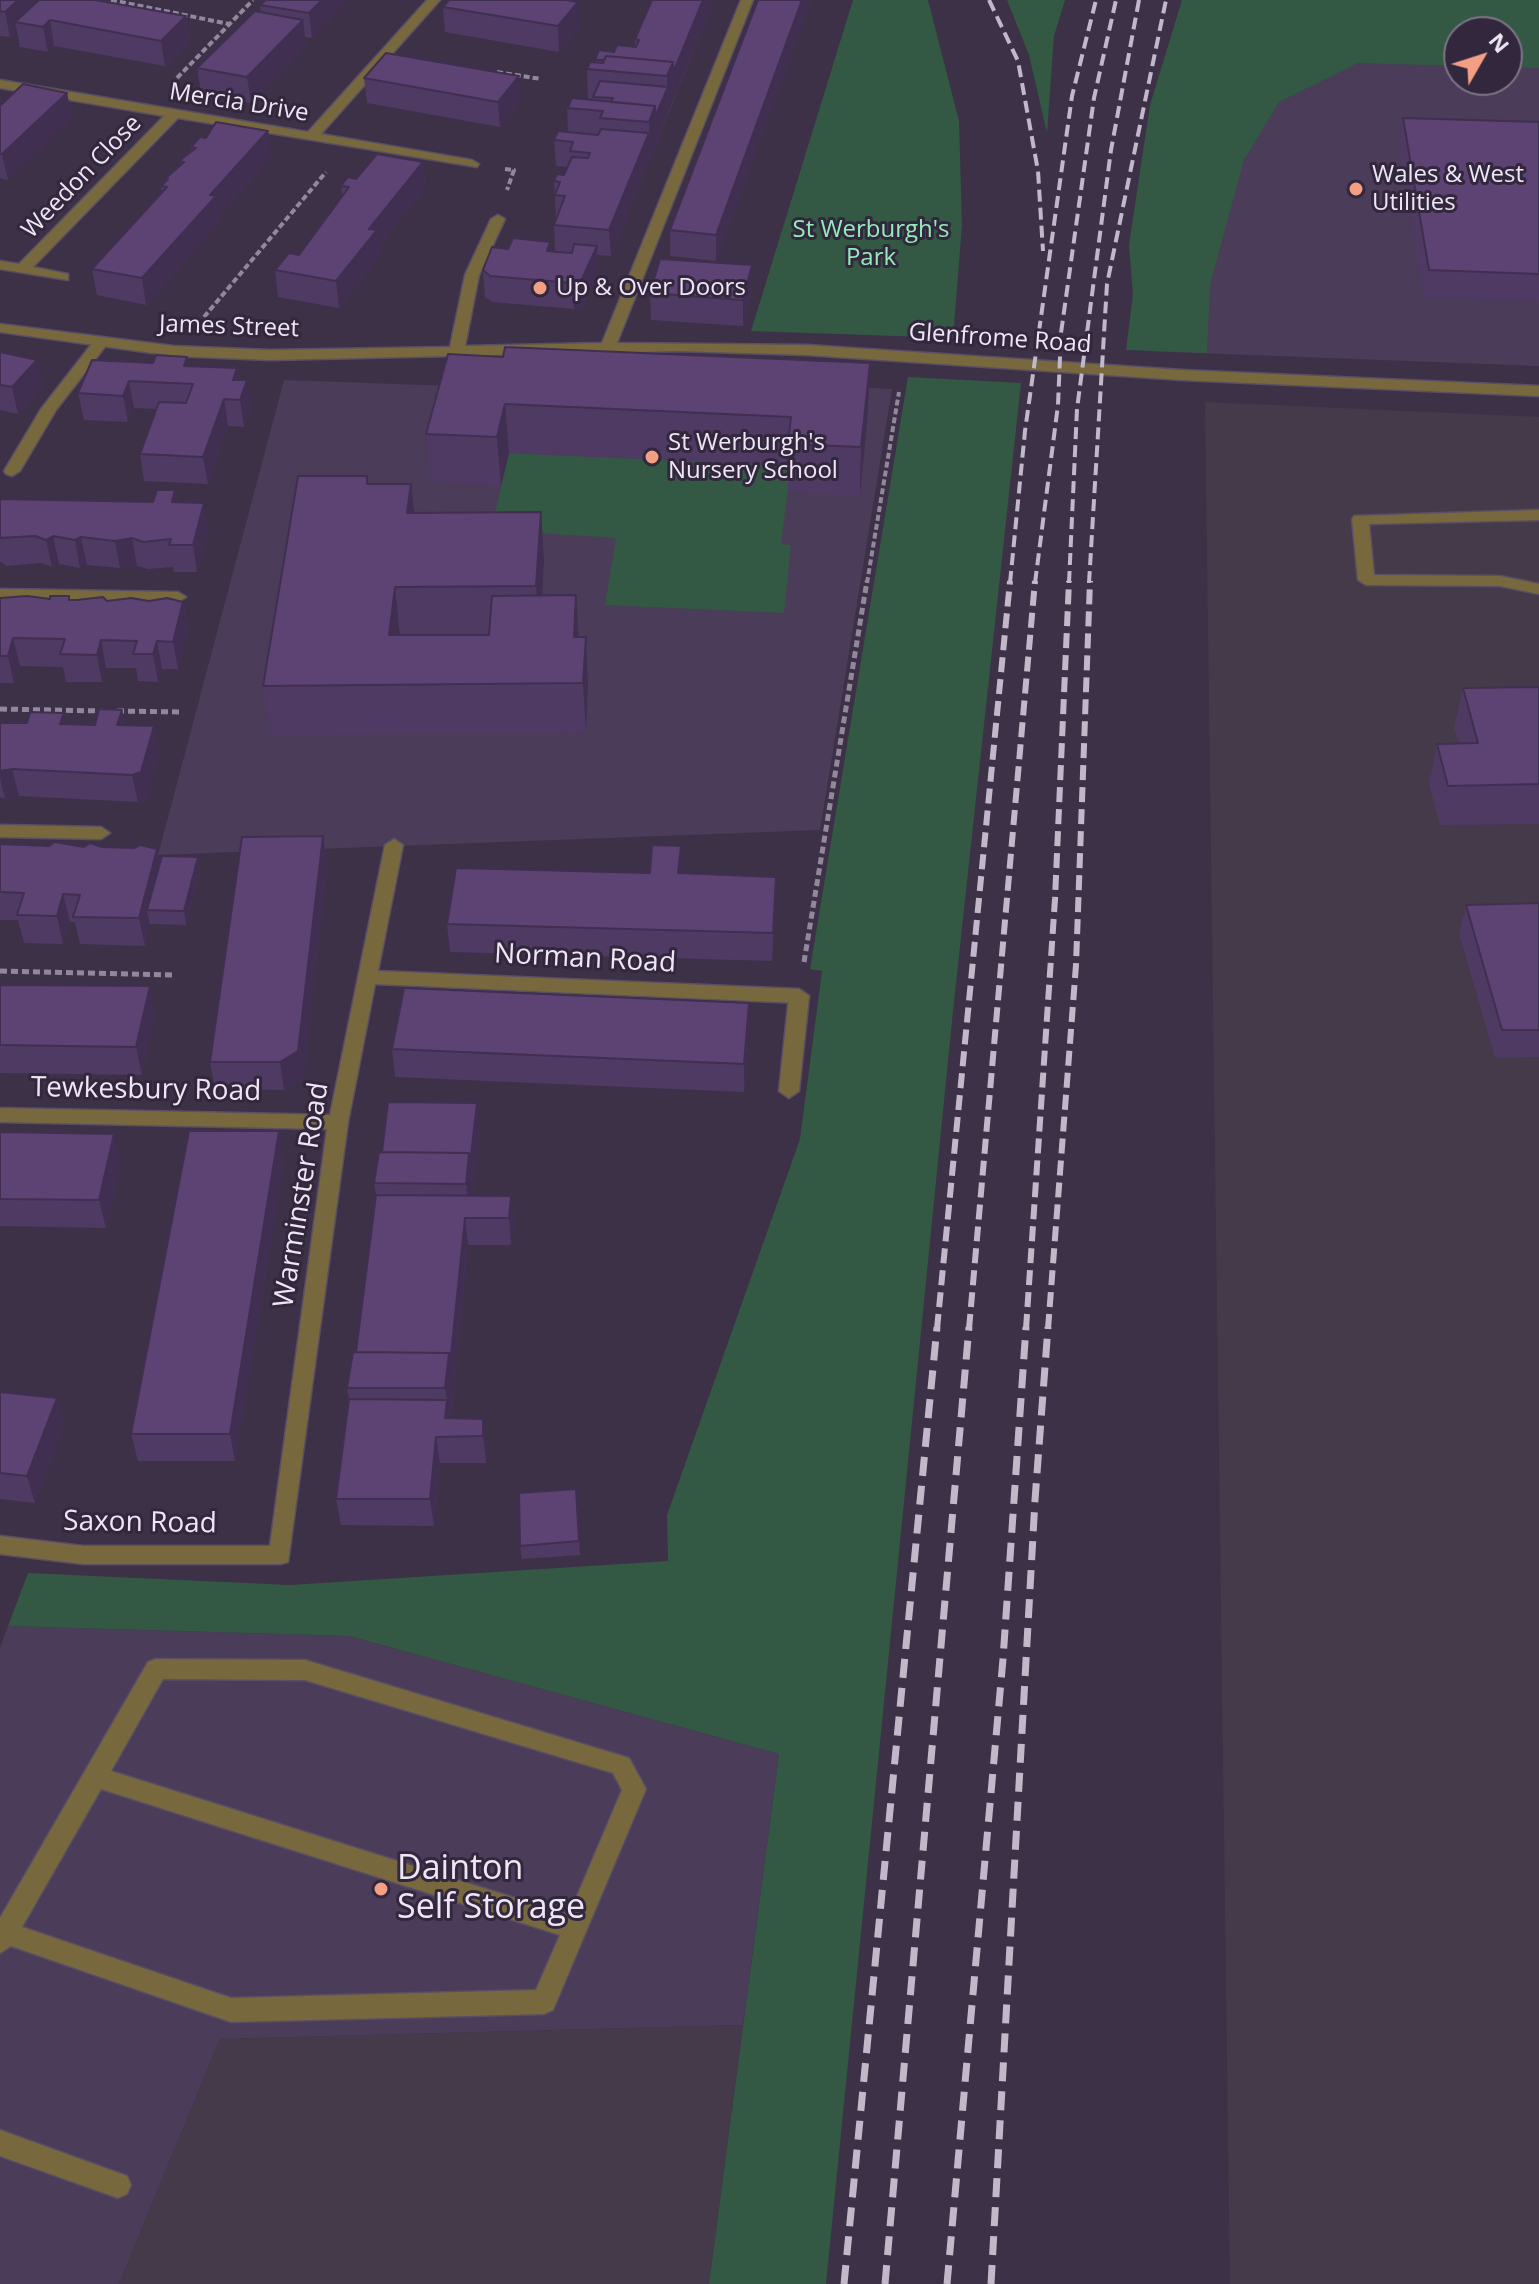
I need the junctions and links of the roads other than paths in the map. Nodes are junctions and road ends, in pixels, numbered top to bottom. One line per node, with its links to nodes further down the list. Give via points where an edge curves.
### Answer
1 (434, 0): 5 (street)
2 (747, 0): 13 (street)
3 (0, 84): 4 (street, Mercia Drive)
4 (173, 115): 5 (street, Mercia Drive); 9 (street, Weedon Close)
5 (311, 137): 6 (street, Mercia Drive)
6 (472, 164)
7 (498, 219): 14 (street, via 472,275)
8 (0, 265): 9 (street, Weedon Close)
9 (23, 269): 10 (street, Weedon Close)
10 (63, 277)
11 (0, 328): 12 (street, James Street)
12 (99, 344): 14 (street, James Street, via 270,355); 16 (street, via 49,409)
13 (609, 345): 14 (street, Glenfrome Road); 15 (street, Glenfrome Road, via 807,350)
14 (457, 350)
15 (1539, 391)
16 (12, 471)
17 (1539, 515): 18 (street, via 1360,519 1366,580 1500,581)
18 (1539, 589)
19 (0, 594): 20 (street)
20 (178, 597)
21 (0, 831): 22 (street)
22 (101, 833)
23 (394, 845): 24 (street, Warminster Road)
24 (369, 977): 25 (street, Norman Road, via 799,996); 27 (street, Warminster Road)
25 (789, 1091)
26 (0, 1115): 27 (street, Tewkesbury Road)
27 (338, 1122): 29 (street, Warminster Road)
28 (0, 1545): 29 (street, Saxon Road, via 83,1555)
29 (280, 1555)
30 (95, 1777): 31 (street); 31 (street, via 156,1669 305,1670 621,1765 634,1789); 32 (street)
31 (575, 1928): 32 (street, via 544,2002 231,2010)
32 (2, 1938)
33 (0, 2143): 34 (street)
34 (118, 2185)

